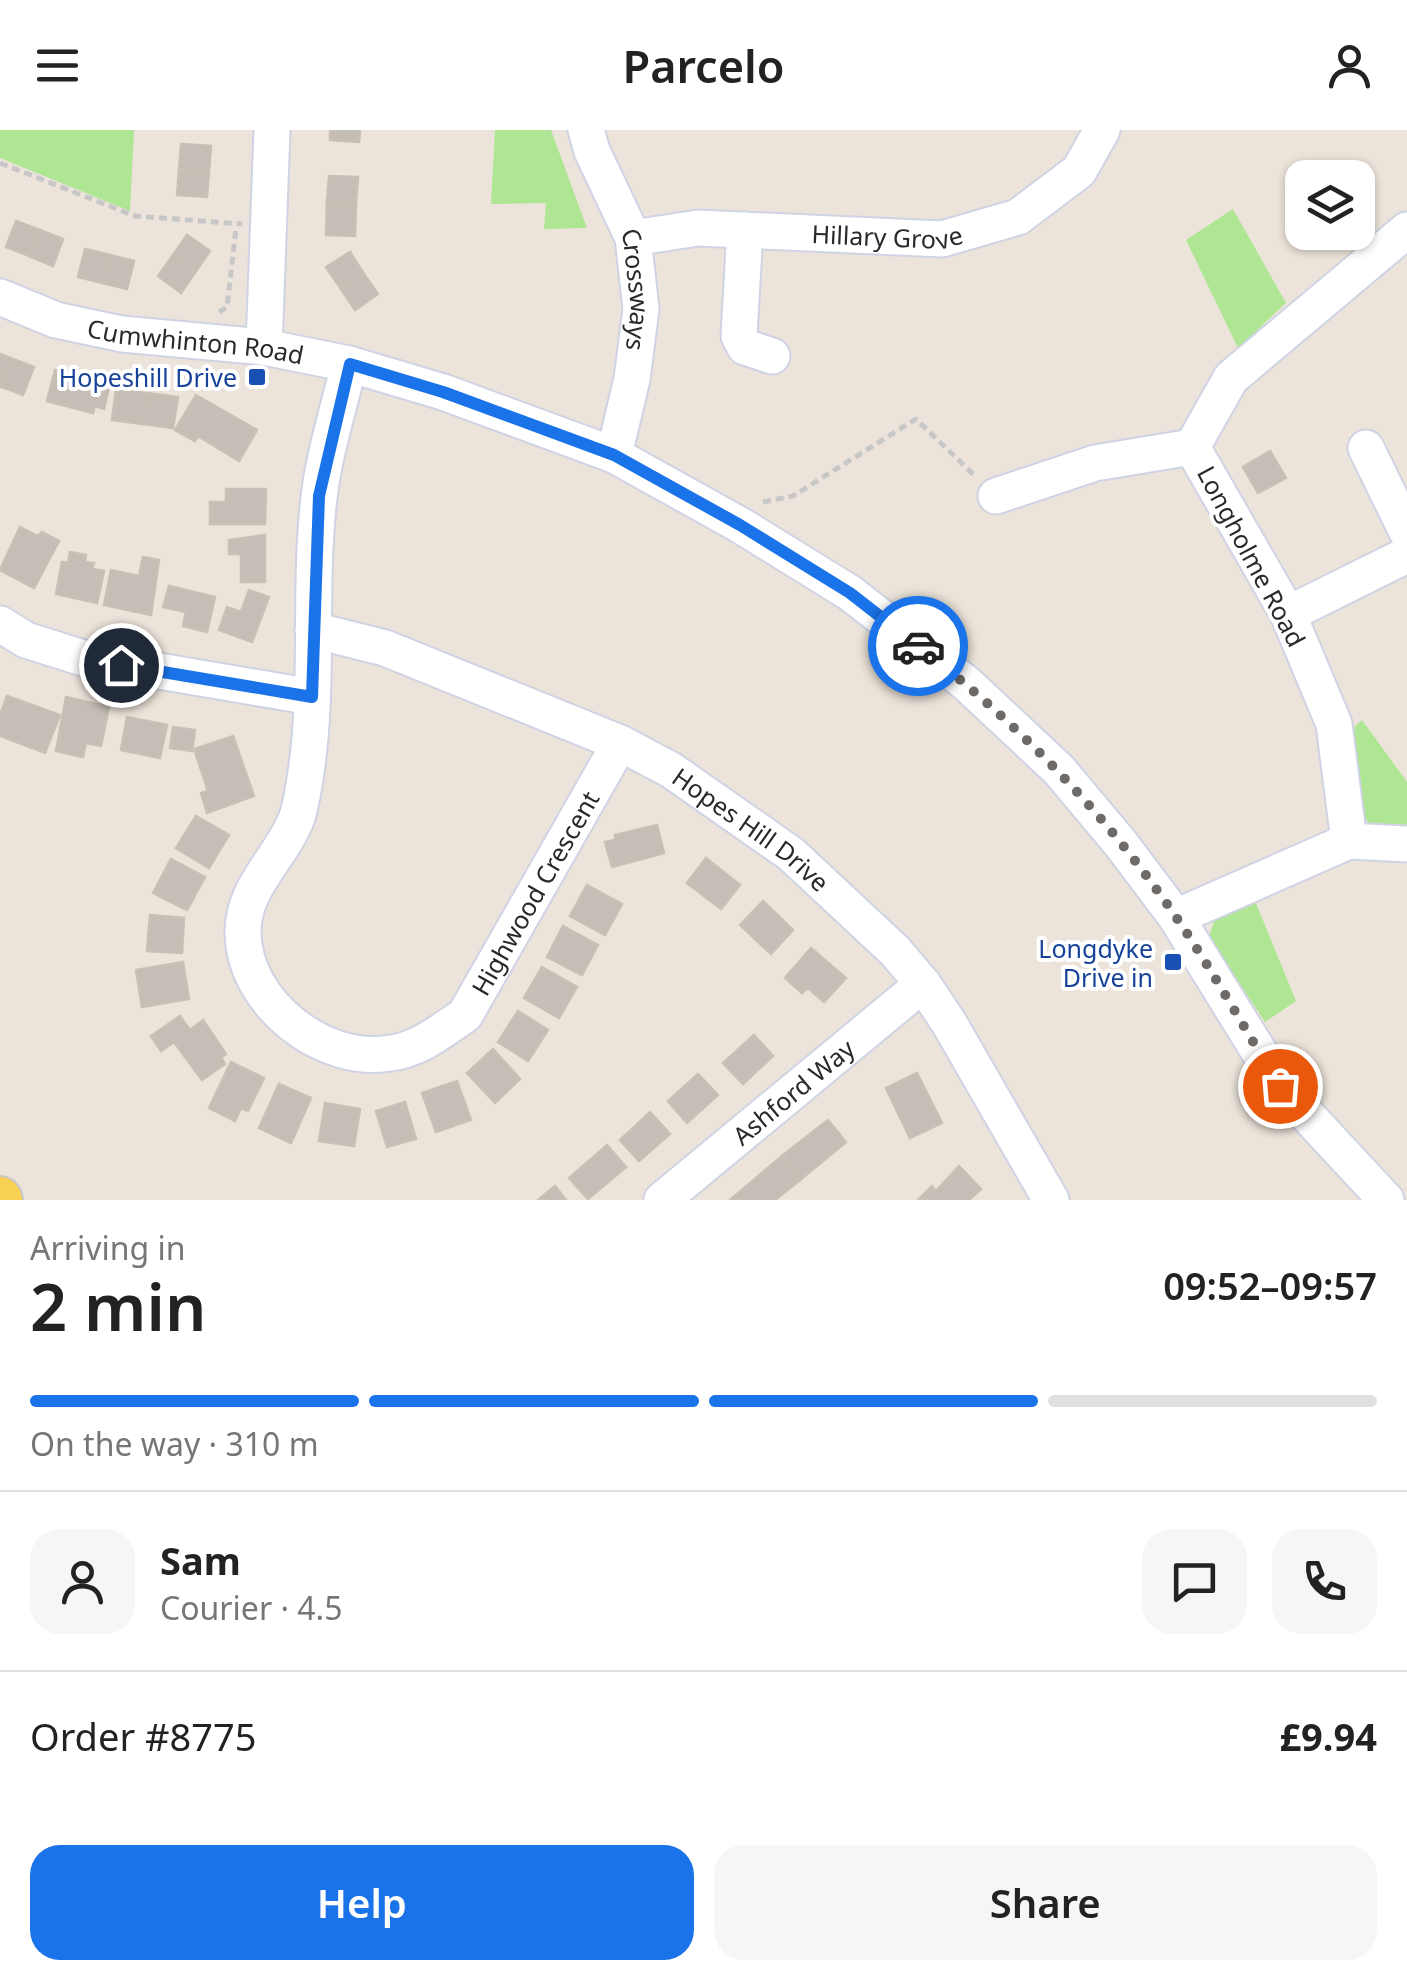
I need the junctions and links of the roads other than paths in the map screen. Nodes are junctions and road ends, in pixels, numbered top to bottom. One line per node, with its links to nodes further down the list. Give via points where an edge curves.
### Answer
1 (272, 130): 8 (street, via 252,224)
2 (586, 130): 6 (street, Crossways)
3 (1102, 130): 4 (street, Hillary Grove, via 1079,171 1018,217 961,233 942,238)
4 (745, 230): 6 (street, Hillary Grove, via 698,228); 9 (street, via 739,336 745,347)
5 (1407, 230): 11 (street, Longholme Road, via 1232,378)
6 (633, 238): 13 (street, Crossways, via 641,309)
7 (0, 297): 8 (street, Cumwhinton Road, via 56,320 122,334)
8 (264, 347): 10 (street, Cumwhinton Road)
9 (772, 356)
10 (350, 364): 13 (street, Cumwhinton Road); 19 (street, via 319,496)
11 (1192, 446): 14 (street, Longholme Road, via 1095,462); 17 (street, Longholme Road)
12 (1366, 448): 15 (street)
13 (614, 455): 24 (street, Cumwhinton Road, via 850,593 966,683 1059,770)
14 (996, 496)
15 (1407, 532)
16 (1407, 555): 17 (street)
17 (1288, 614): 22 (street, Longholme Road, via 1334,724)
18 (0, 624): 20 (street, via 82,658)
19 (313, 630): 20 (street); 21 (street, Hopes Hill Drive, via 385,648)
20 (312, 697): 21 (street, Highwood Crescent, via 297,817 260,878 243,932 251,971 274,1004 325,1046 354,1054 390,1054 424,1043 464,1015)
21 (620, 743): 25 (street, Hopes Hill Drive, via 671,770 791,854)
22 (1349, 841): 23 (street); 24 (street)
23 (1407, 844)
24 (1176, 917): 28 (street, Cumwhinton Road, via 1280,1086)
25 (923, 984): 26 (street, Hopes Hill Drive); 27 (street, Ashford Way)
26 (1044, 1197)
27 (662, 1200)
28 (1386, 1200)

